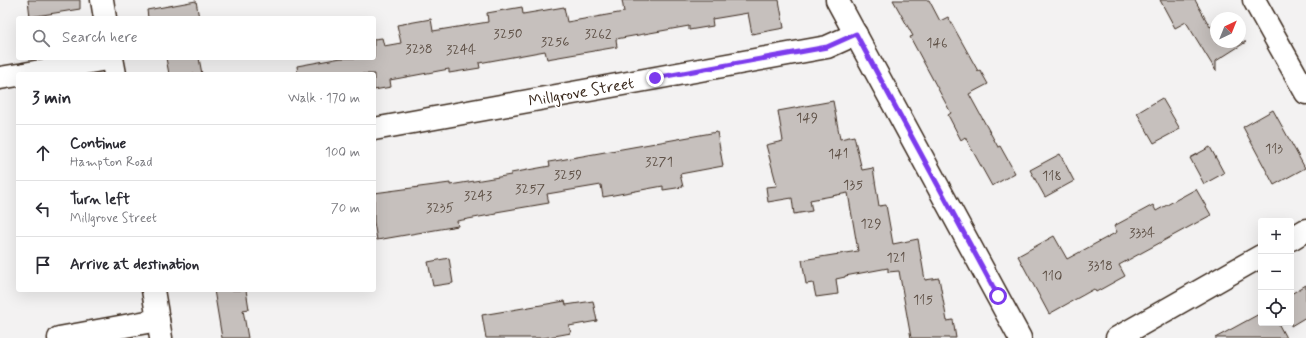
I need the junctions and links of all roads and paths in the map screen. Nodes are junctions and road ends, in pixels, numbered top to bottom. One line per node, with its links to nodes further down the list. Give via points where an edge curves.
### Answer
1 (102, 0): 4 (street)
2 (837, 0): 5 (street)
3 (1254, 0): 12 (street)
4 (105, 16)
5 (856, 34): 13 (street, Millgrove Street, via 827,47); 20 (street)
6 (101, 60): 8 (street)
7 (112, 60): 9 (street)
8 (35, 72)
9 (115, 72)
10 (16, 75): 11 (street)
11 (0, 78)
12 (1306, 93)
13 (376, 129)
14 (1306, 230): 15 (street)
15 (1294, 237)
16 (1258, 258): 21 (street)
17 (153, 292): 18 (street)
18 (160, 329): 19 (street)
19 (59, 338)
20 (1020, 338)
21 (1117, 338)

